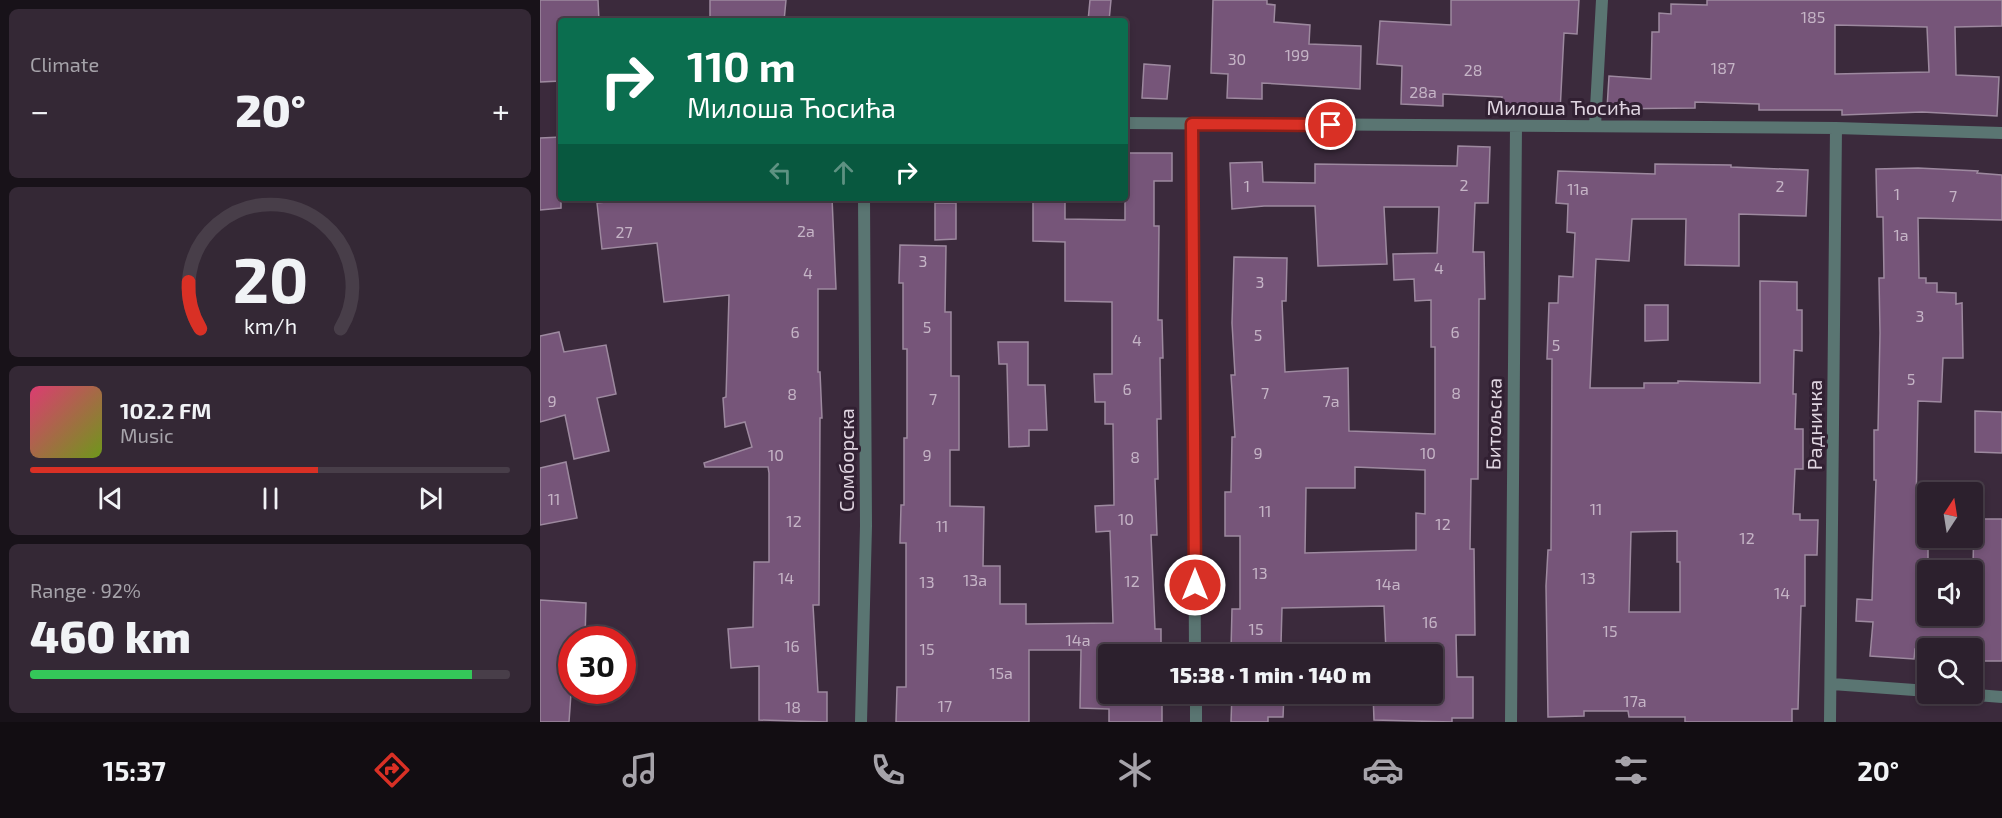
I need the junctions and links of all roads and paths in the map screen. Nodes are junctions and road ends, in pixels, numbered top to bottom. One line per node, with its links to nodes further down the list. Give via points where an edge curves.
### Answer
1 (1602, 0): 5 (street)
2 (1128, 123): 3 (street, Милоша Ћосића)
3 (1192, 124): 4 (street, Милоша Ћосића); 9 (street)
4 (1516, 126): 5 (street, Милоша Ћосића); 17 (street, Битољска)
5 (1595, 126): 6 (street, Милоша Ћосића)
6 (1836, 128): 7 (street, Милоша Ћосића); 10 (street, Радничка)
7 (2002, 133)
8 (864, 201): 15 (street, Сомборска, via 866,526)
9 (1195, 644)
10 (1832, 684): 11 (street); 18 (street, Радничка)
11 (1917, 690)
12 (1983, 696): 13 (street)
13 (2002, 697)
14 (1196, 704): 16 (street)
15 (861, 722)
16 (1196, 722)
17 (1511, 722)
18 (1830, 722)

